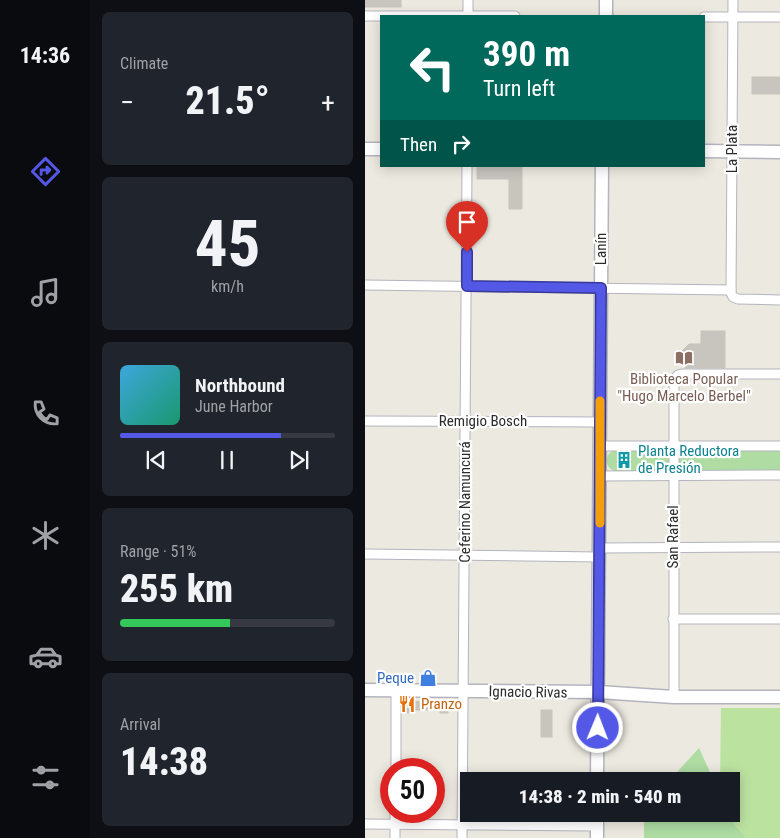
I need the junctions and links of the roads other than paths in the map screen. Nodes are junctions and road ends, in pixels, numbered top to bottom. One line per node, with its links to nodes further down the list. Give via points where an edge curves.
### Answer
1 (469, 0): 4 (street)
2 (606, 0): 5 (main road)
3 (733, 0): 9 (street, La Plata)
4 (468, 15)
5 (606, 15)
6 (365, 16): 7 (street)
7 (380, 16)
8 (705, 17): 9 (street)
9 (733, 17): 10 (street); 14 (street, La Plata)
10 (780, 17)
11 (365, 149): 12 (main road)
12 (380, 149)
13 (705, 152): 14 (main road)
14 (732, 152): 15 (main road); 21 (street, La Plata)
15 (780, 152)
16 (467, 167): 19 (street, Ceferino Namuncurá)
17 (602, 167): 20 (main road, Lanín)
18 (365, 285): 19 (street)
19 (467, 286): 20 (street); 25 (street, Ceferino Namuncurá)
20 (601, 288): 21 (street); 26 (main road, Lanín)
21 (732, 294): 22 (street, via 741,300)
22 (780, 300)
23 (780, 374): 28 (street, San Rafael, via 683,374 675,377)
24 (365, 420): 25 (street, Remigio Bosch)
25 (465, 421): 26 (street, Remigio Bosch); 37 (street, Ceferino Namuncurá)
26 (600, 422): 27 (main road, Lanín)
27 (600, 446): 28 (street); 32 (main road, Lanín)
28 (673, 446): 29 (street); 30 (street, San Rafael)
29 (780, 446)
30 (673, 475): 31 (street); 32 (street); 33 (street, San Rafael)
31 (780, 475)
32 (600, 476): 35 (main road, Lanín)
33 (673, 548): 34 (street); 35 (street); 38 (street, San Rafael)
34 (780, 548)
35 (599, 552): 37 (street); 43 (main road, Lanín)
36 (365, 554): 37 (street)
37 (465, 555): 42 (street, Ceferino Namuncurá)
38 (673, 619): 39 (street); 44 (street, San Rafael)
39 (780, 619)
40 (365, 690): 41 (main road, Ignacio Rivas)
41 (396, 690): 42 (main road, Ignacio Rivas); 46 (street)
42 (463, 691): 43 (main road, Ignacio Rivas); 50 (street, Ceferino Namuncurá)
43 (599, 692): 44 (main road, Ignacio Rivas); 47 (main road, Lanín)
44 (674, 697): 45 (main road, Ignacio Rivas)
45 (780, 697)
46 (396, 758)
47 (597, 772)
48 (365, 824): 49 (street)
49 (395, 824): 50 (street); 52 (street)
50 (463, 825): 51 (street); 53 (street, Ceferino Namuncurá)
51 (597, 826)
52 (395, 838)
53 (463, 838)

